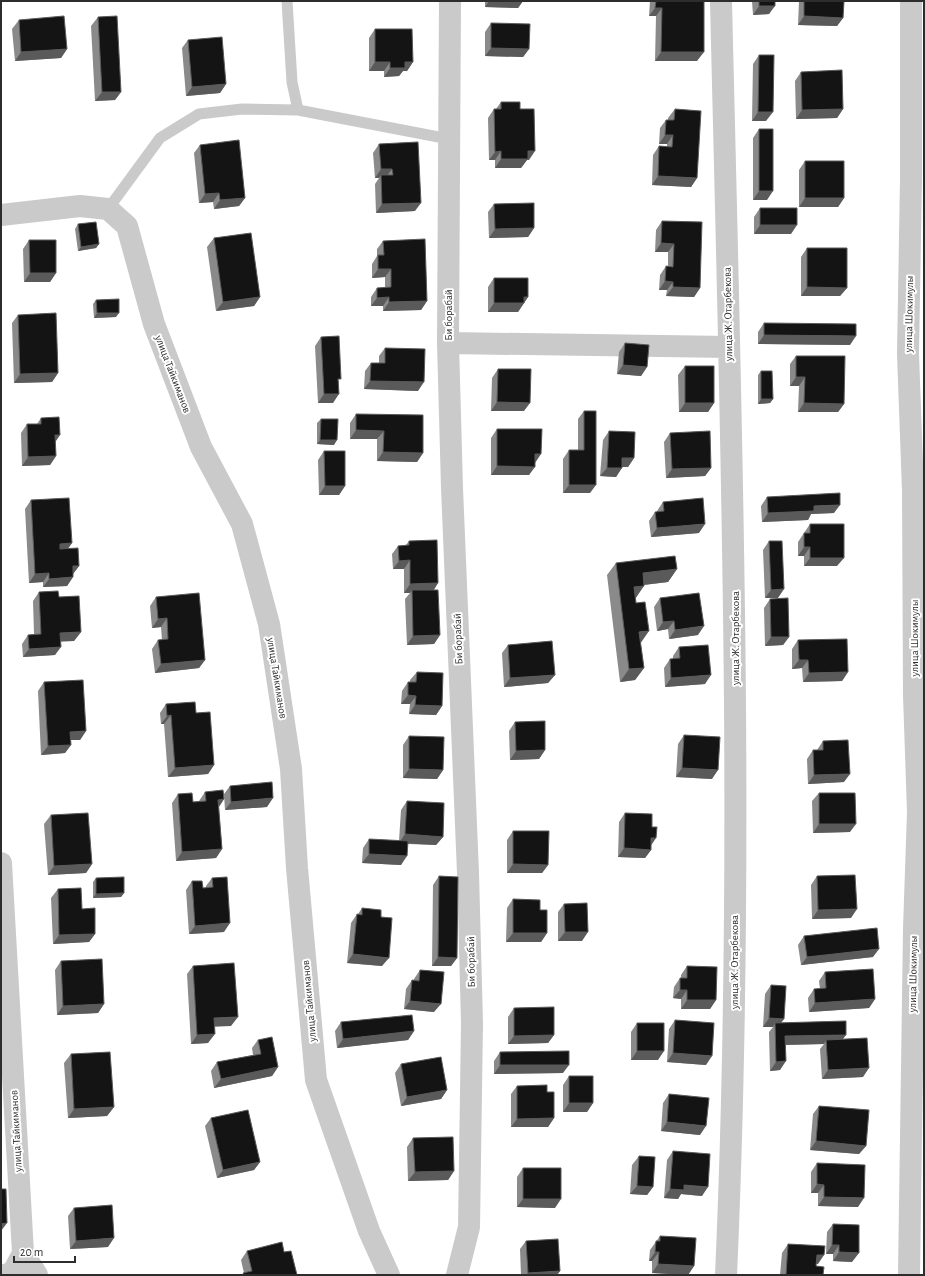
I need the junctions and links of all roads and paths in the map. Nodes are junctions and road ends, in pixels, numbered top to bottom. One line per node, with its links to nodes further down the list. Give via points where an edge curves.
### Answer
1 (287, 1): 5 (lane, via 292,82)
2 (450, 1): 6 (street, Би борабай)
3 (721, 1): 10 (street, улица Ж. Отарбекова)
4 (911, 1): 18 (street, улица Шокимулы, via 908,354 913,491 914,695 918,812)
5 (298, 110): 6 (lane); 7 (lane, via 242,109 199,114 160,138)
6 (449, 139): 9 (street, Би борабай)
7 (108, 209): 8 (street, via 80,206); 15 (street, улица Тайкиманов, via 127,226 154,324 201,447 242,524 269,624 291,769 316,1080 369,1232)
8 (1, 215)
9 (448, 343): 10 (street); 16 (street, Би борабай, via 472,1023 469,1227)
10 (729, 347): 17 (street, улица Ж. Отарбекова, via 735,569 734,1064)
11 (1, 863): 12 (street, улица Тайкиманов)
12 (23, 1253): 13 (street, via 13,1272); 14 (street)
13 (5, 1275)
14 (38, 1275)
15 (389, 1275)
16 (457, 1275)
17 (726, 1275)
18 (909, 1275)

